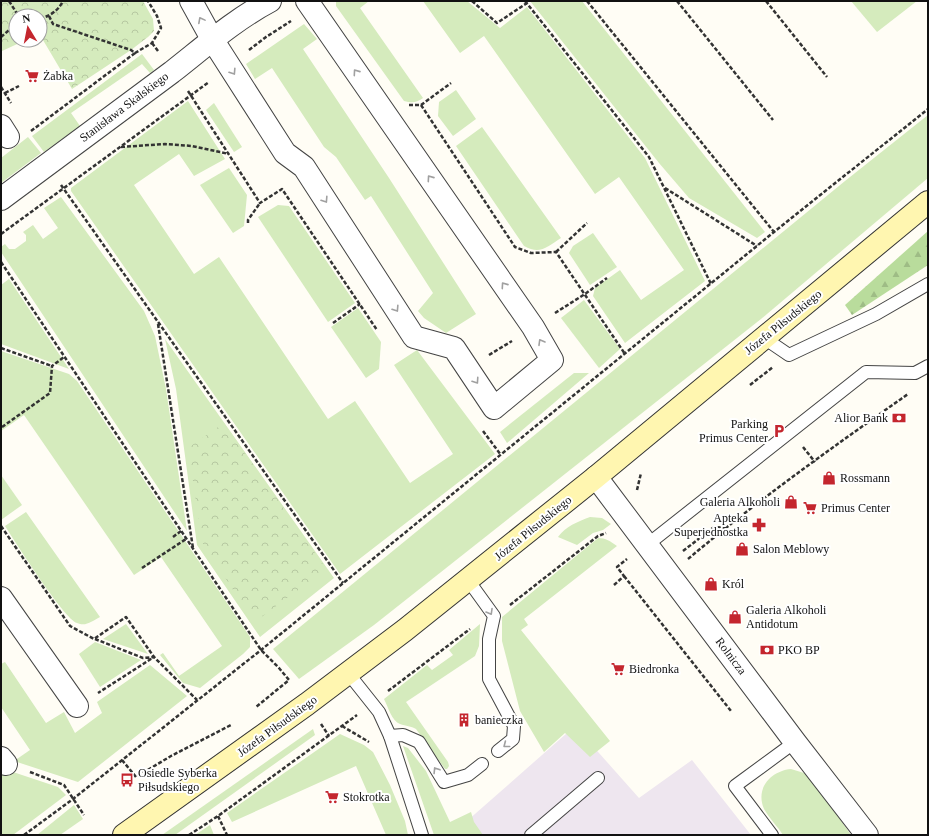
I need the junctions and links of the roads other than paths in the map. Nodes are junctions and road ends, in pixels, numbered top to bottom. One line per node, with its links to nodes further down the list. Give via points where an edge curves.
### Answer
1 (191, 1): 4 (street, one-way to 1)
2 (270, 1): 4 (street, Stanisława Skalskiego, via 251,11)
3 (310, 5): 4 (street, one-way to 3, via 285,153 304,167 414,338 454,348 494,408 552,360 533,327)
4 (212, 39): 5 (street, Stanisława Skalskiego)
5 (1, 199)
6 (928, 202): 8 (street, Józefa Piłsudskiego)
7 (928, 284): 8 (lane, via 876,314 789,355)
8 (764, 338): 10 (street, Józefa Piłsudskiego)
9 (928, 366): 11 (lane, via 915,373 866,372)
10 (596, 477): 11 (street, Rolnicza); 12 (street, Józefa Piłsudskiego)
11 (654, 540): 17 (street, Rolnicza)
12 (468, 580): 14 (street, Józefa Piłsudskiego); 18 (lane, one-way to 18, via 494,616 489,639 489,679 514,726 514,739)
13 (1, 598): 15 (street)
14 (348, 673): 16 (lane, via 379,712); 21 (street, Józefa Piłsudskiego)
15 (77, 706)
16 (390, 736): 19 (lane, one-way to 16, via 468,775 444,782 419,742 403,735); 22 (lane)
17 (795, 742): 24 (lane, via 735,786); 25 (street, Rolnicza)
18 (498, 751)
19 (482, 764)
20 (598, 778): 23 (lane)
21 (124, 835)
22 (422, 835)
23 (530, 835)
24 (772, 835)
25 (867, 835)

